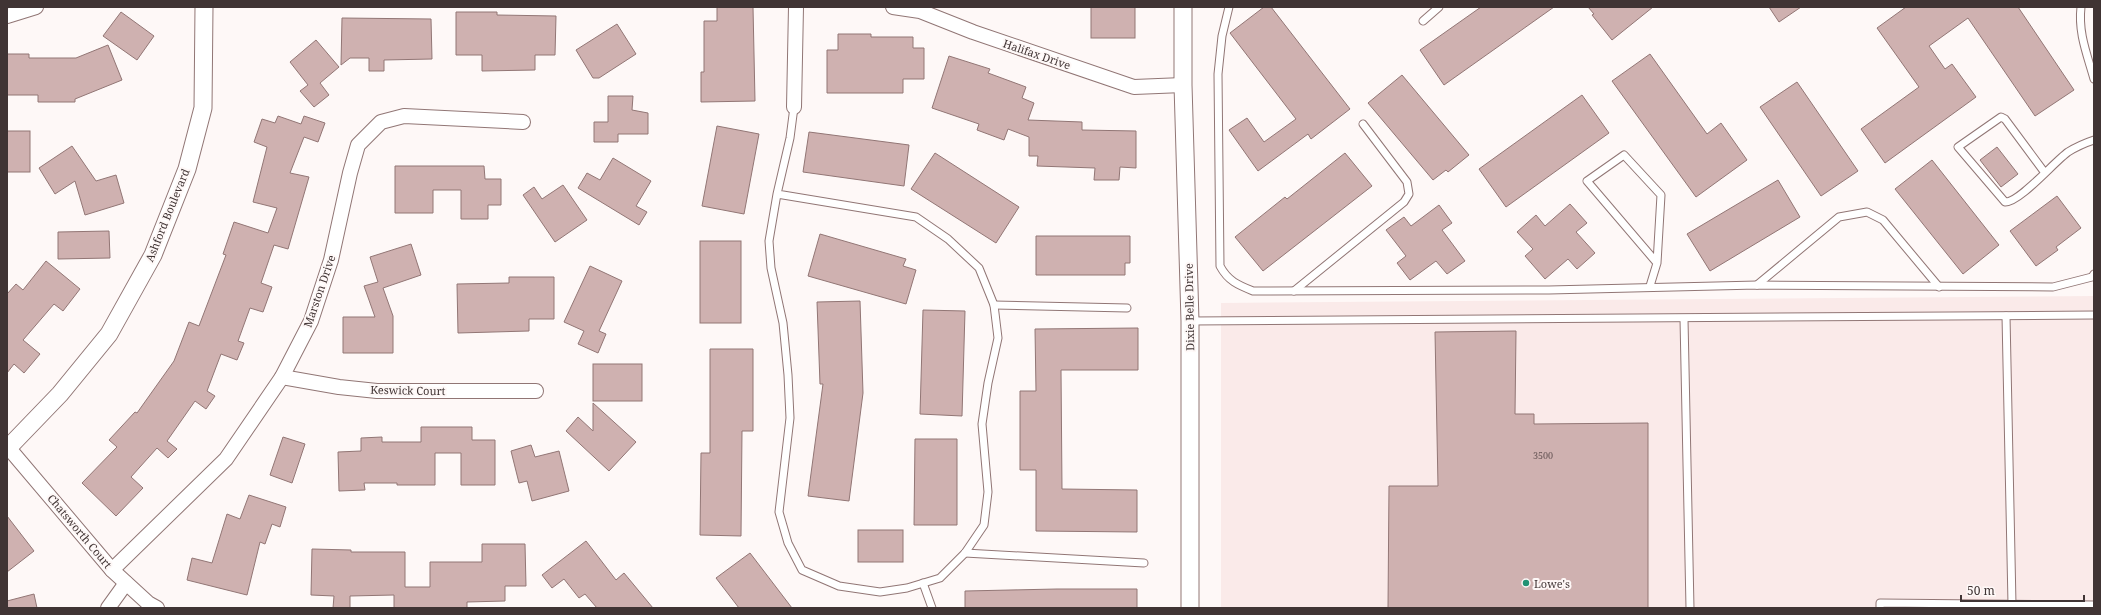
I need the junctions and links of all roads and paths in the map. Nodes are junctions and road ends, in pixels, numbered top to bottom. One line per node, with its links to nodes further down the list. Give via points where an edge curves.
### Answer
1 (36, 7): 9 (street)
2 (204, 7): 33 (street, Ashford Boulevard, via 203,108 187,169 153,255 109,334 60,394)
3 (796, 7): 13 (street)
4 (893, 7): 12 (street, Halifax Drive, via 920,11 1134,87)
5 (1183, 7): 12 (street, Dixie Belle Drive)
6 (1230, 7): 24 (lane, via 1222,36 1218,74 1220,266 1232,282 1253,292)
7 (1439, 7): 10 (lane)
8 (2081, 7): 11 (lane, via 2081,40)
9 (7, 16)
10 (1423, 20)
11 (2094, 79)
12 (1183, 85): 30 (street, Dixie Belle Drive)
13 (794, 107): 18 (lane, via 790,138)
14 (523, 122): 31 (street, Marston Drive, via 404,116 381,122 358,145 331,260 311,321)
15 (1363, 124): 24 (lane, via 1407,182 1409,194 1404,202)
16 (2094, 140): 17 (lane, via 2068,152)
17 (2045, 173): 17 (lane, via 2023,193 2009,203 2005,202 1958,147 2001,117)
18 (777, 194): 25 (lane, via 916,217 948,239 980,268); 38 (lane, via 769,241 771,268 784,323 788,374 790,418 779,512 788,543 802,570 839,586 880,592)
19 (1657, 263): 19 (lane, via 1587,182 1624,154 1661,194); 22 (lane)
20 (2094, 274): 23 (lane, via 2092,277 2053,287)
21 (1757, 285): 22 (lane); 23 (lane); 23 (lane, via 1839,217 1867,212 1883,220)
22 (1650, 286): 24 (lane, via 1549,290)
23 (1939, 287)
24 (1294, 291)
25 (994, 305): 26 (lane); 34 (lane, via 998,338 982,424 988,492 984,525)
26 (1127, 308)
27 (2094, 315): 28 (lane)
28 (2006, 316): 29 (lane); 39 (lane)
29 (1684, 319): 30 (lane); 46 (lane)
30 (1190, 321): 45 (street, Dixie Belle Drive)
31 (282, 377): 32 (street, Keswick Court, via 377,391); 36 (street, Marston Drive, via 226,459)
32 (536, 391)
33 (8, 447): 36 (street, Chatsworth Court)
34 (965, 553): 35 (lane); 38 (lane, via 940,578)
35 (1144, 564)
36 (112, 570): 37 (street, Chatsworth Court)
37 (126, 582): 42 (street); 43 (street, Chatsworth Court)
38 (923, 583): 44 (lane)
39 (2012, 604): 41 (lane); 47 (lane, via 1880,603)
40 (2094, 605): 41 (lane)
41 (2073, 606)
42 (108, 608)
43 (157, 608)
44 (932, 608)
45 (1190, 608)
46 (1690, 608)
47 (1880, 608)

